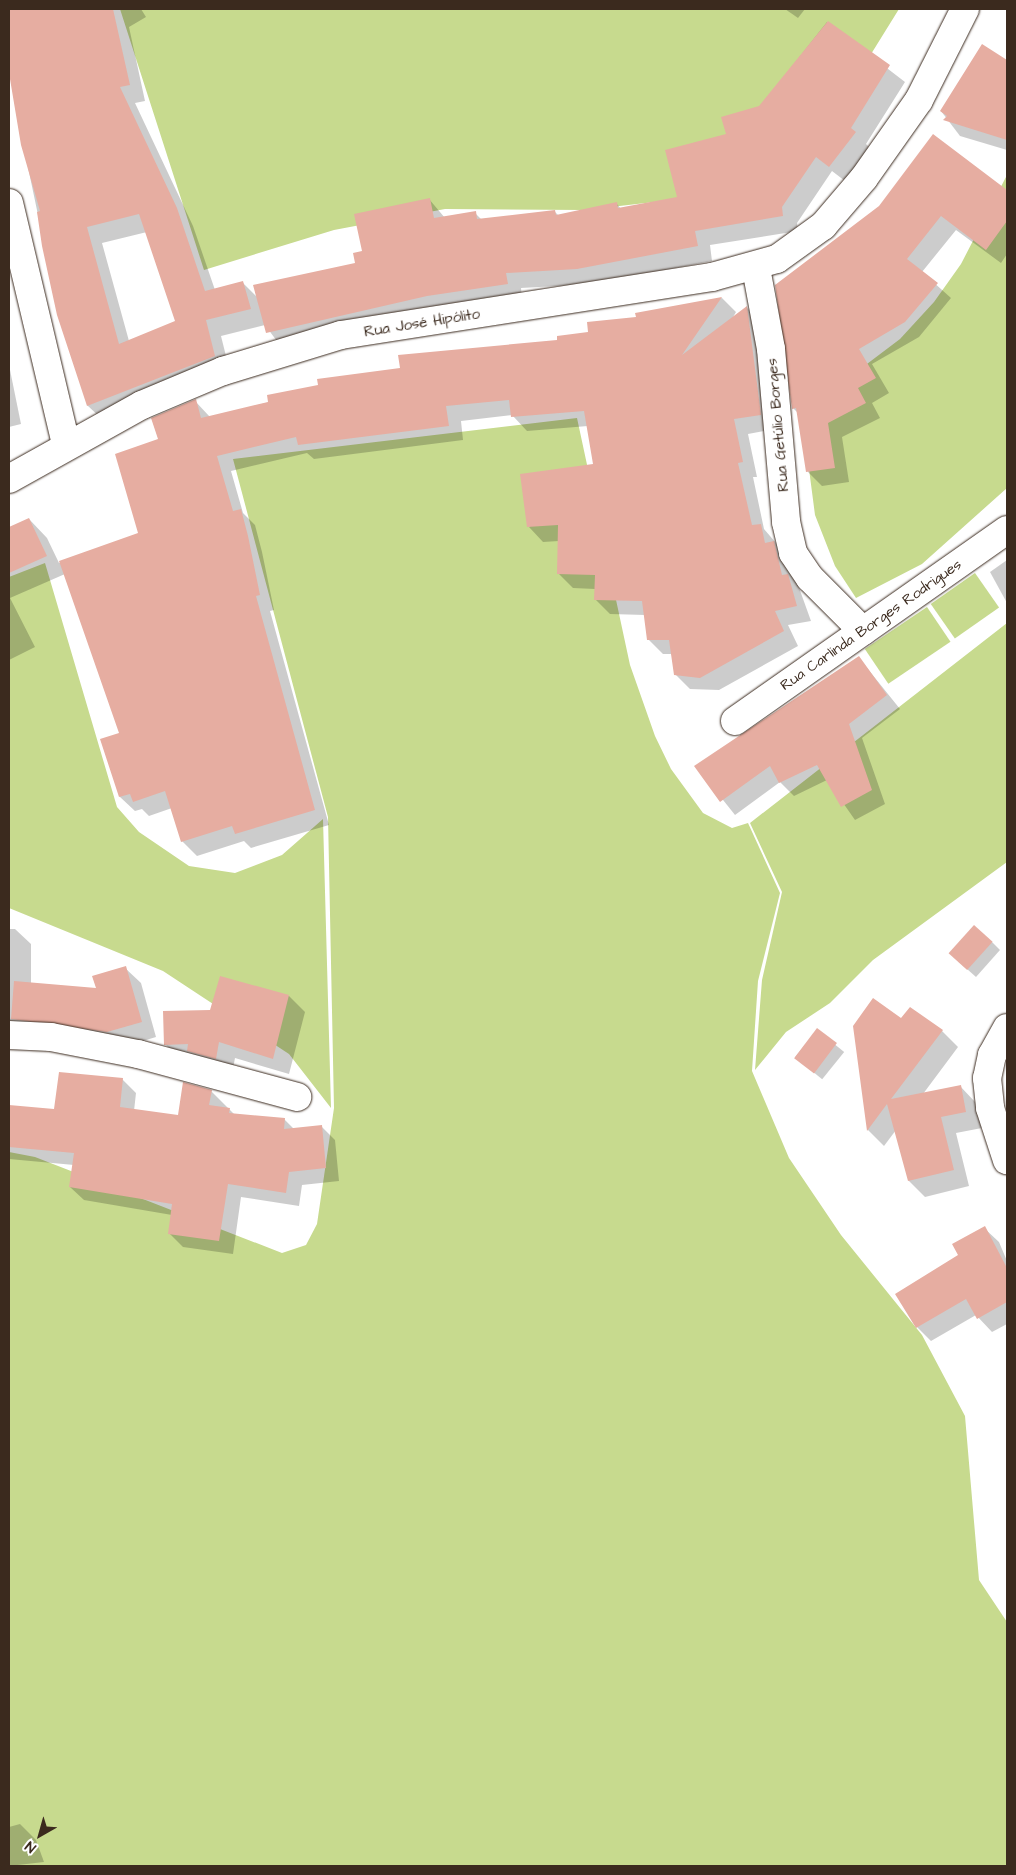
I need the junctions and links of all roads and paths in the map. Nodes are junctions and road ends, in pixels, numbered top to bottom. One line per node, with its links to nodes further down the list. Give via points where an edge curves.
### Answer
1 (965, 9): 3 (street, Rua José Hipólito, via 918,100 842,206 809,239)
2 (9, 203): 4 (street)
3 (756, 268): 4 (street, Rua José Hipólito, via 341,335 223,371); 7 (street, Rua Getúlio Borges, via 771,349 787,530 793,553 810,578)
4 (66, 445): 5 (street, Rua José Hipólito)
5 (9, 479)
6 (1007, 530): 7 (street, Rua Carlinda Borges Rodrigues)
7 (855, 622): 8 (street, Rua Carlinda Borges Rodrigues)
8 (736, 721)
9 (1007, 1028): 12 (street, via 992,1055 987,1078 990,1108)
10 (9, 1035): 11 (street, via 51,1036 147,1056)
11 (297, 1097)
12 (1007, 1160)

